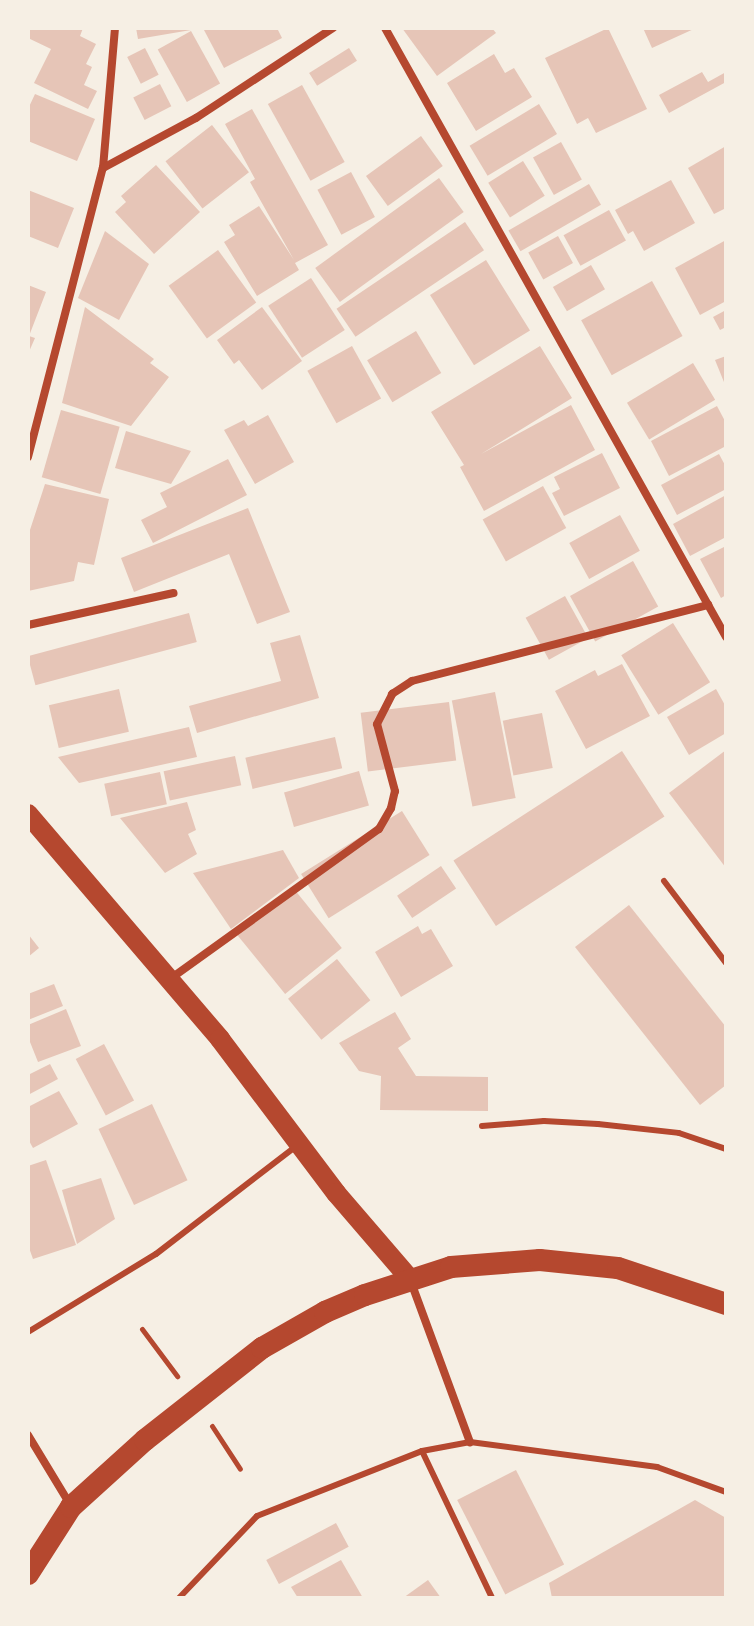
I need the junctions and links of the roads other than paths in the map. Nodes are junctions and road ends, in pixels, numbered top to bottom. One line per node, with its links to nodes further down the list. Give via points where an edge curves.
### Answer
1 (115, 28): 4 (street)
2 (333, 28): 4 (street, via 196,118)
3 (385, 28): 7 (street)
4 (103, 168): 5 (street)
5 (28, 457)
6 (174, 593): 8 (street)
7 (708, 605): 9 (street); 13 (street, via 412,681 392,694 377,724 395,791 379,829)
8 (28, 625)
9 (726, 637)
10 (28, 814): 13 (main road)
11 (664, 881): 12 (lane)
12 (726, 963)
13 (169, 980): 15 (main road)
14 (482, 1126): 16 (lane, via 598,1124 679,1133)
15 (299, 1143): 17 (main road); 19 (lane, via 156,1254)
16 (726, 1149)
17 (410, 1279): 18 (highway, via 451,1267 540,1260 618,1268); 21 (street); 24 (highway, via 325,1312 262,1348 145,1440)
18 (726, 1304)
19 (28, 1332)
20 (28, 1435): 24 (street)
21 (470, 1442): 22 (lane); 23 (lane, via 657,1467)
22 (422, 1451): 26 (lane, via 257,1516); 27 (lane)
23 (726, 1492)
24 (71, 1507): 25 (highway)
25 (28, 1574)
26 (179, 1598)
27 (492, 1598)

